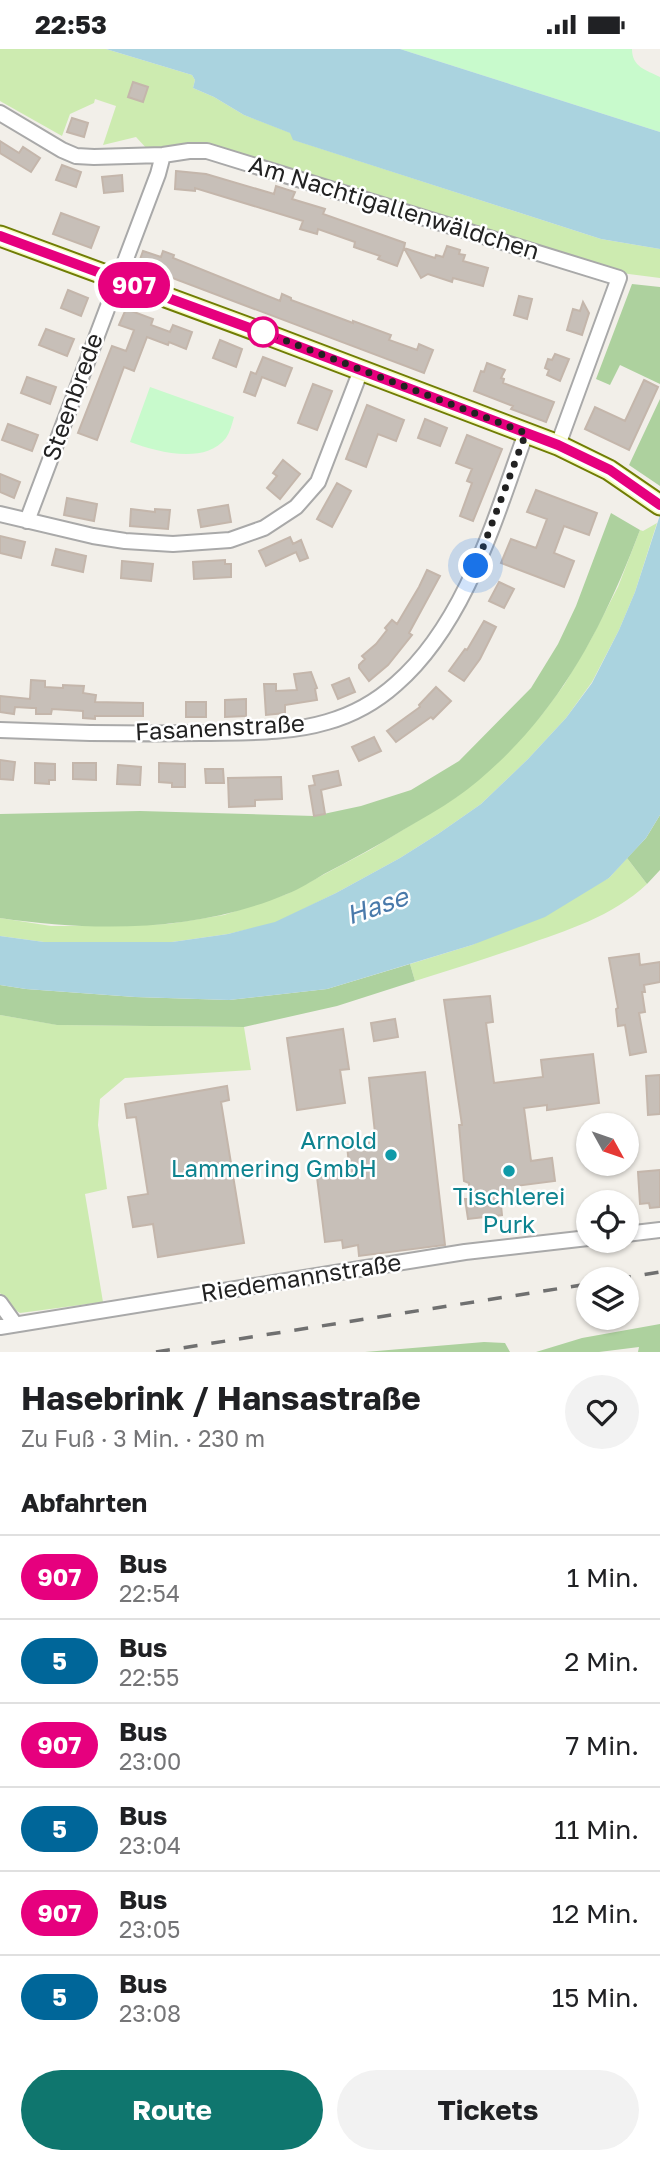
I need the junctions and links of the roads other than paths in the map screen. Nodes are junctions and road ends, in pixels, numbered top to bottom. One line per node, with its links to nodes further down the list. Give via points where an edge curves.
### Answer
1 (0, 113): 2 (street, Am Nachtigallenwäldchen, via 76,156)
2 (163, 155): 4 (street, Steenbrede); 7 (street, Am Nachtigallenwäldchen, via 207,151 227,156 620,278)
3 (0, 236): 4 (street)
4 (117, 279): 5 (street); 10 (street, Steenbrede)
5 (362, 370): 6 (street); 10 (street, via 318,482 296,507 264,528 230,540 184,545 115,539)
6 (526, 433): 7 (street); 11 (street, Fasanenstraße, via 476,566 451,616 398,683 381,697 328,722 290,729 160,733)
7 (558, 445): 8 (street, via 610,470)
8 (657, 503)
9 (0, 514): 10 (street)
10 (27, 521)
11 (0, 730)
12 (660, 1230): 13 (street)
13 (639, 1232)
14 (576, 1239): 16 (street, Riedemannstraße, via 465,1252)
15 (0, 1303): 16 (street)
16 (15, 1324): 17 (street, Riedemannstraße)
17 (0, 1327)

